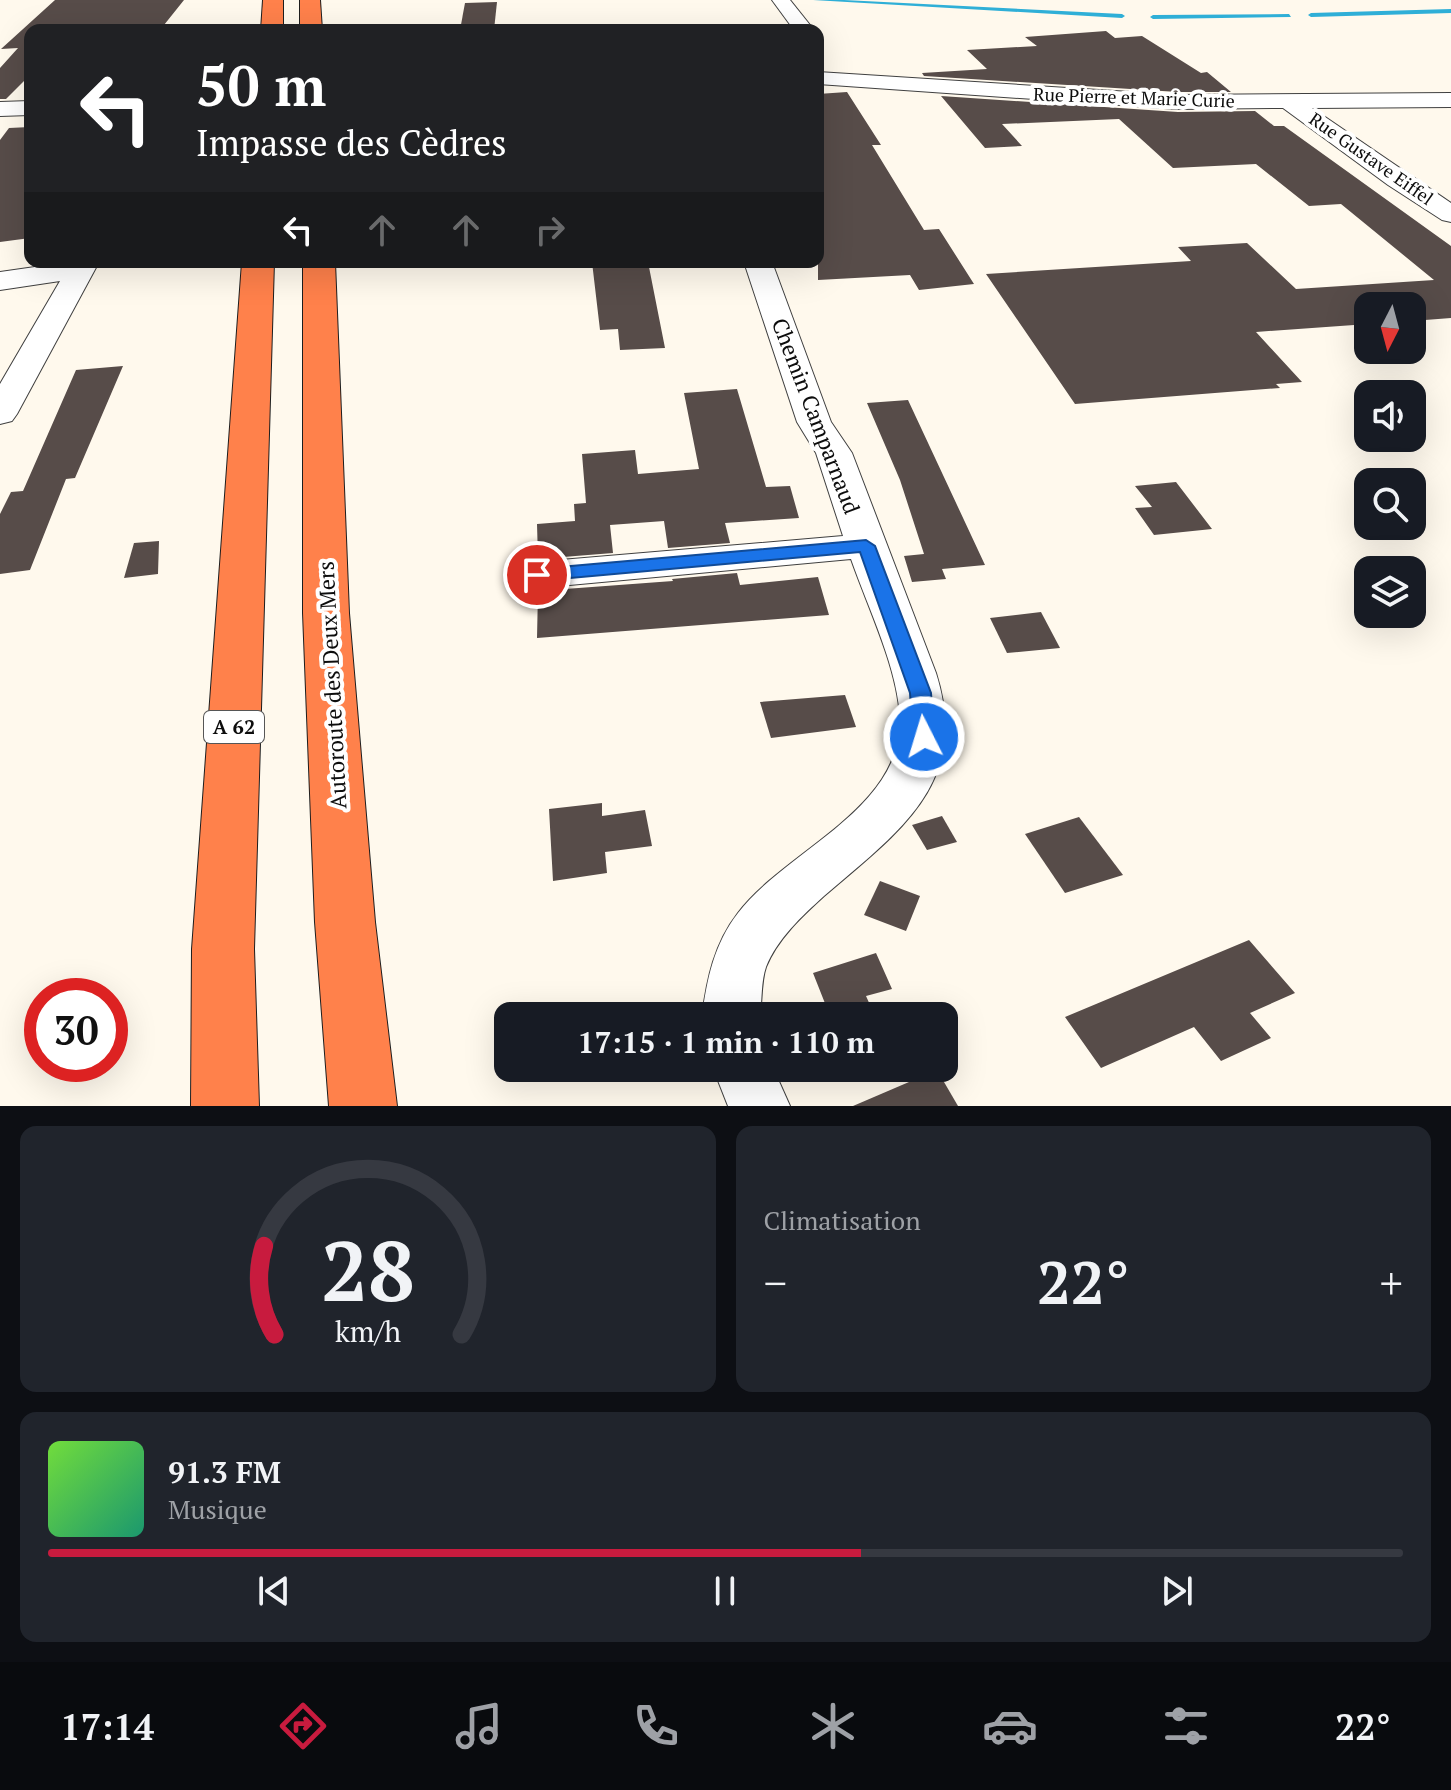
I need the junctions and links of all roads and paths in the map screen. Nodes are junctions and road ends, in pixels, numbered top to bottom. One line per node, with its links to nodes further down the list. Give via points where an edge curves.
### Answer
1 (273, 0): 4 (highway)
2 (310, 0): 5 (highway)
3 (781, 0): 6 (street)
4 (272, 24)
5 (311, 24)
6 (799, 24)
7 (824, 78): 9 (street, Rue Pierre et Marie Curie, via 1078,98)
8 (1451, 100): 9 (street, Rue Pierre et Marie Curie)
9 (1291, 103): 12 (street, Rue Gustave Eiffel)
10 (24, 108): 11 (street)
11 (0, 109)
12 (1451, 214)
13 (67, 268): 18 (street)
14 (81, 268): 19 (street)
15 (258, 268): 24 (highway, A 62, via 223,949)
16 (319, 268): 25 (highway, Autoroute des Deux Mers, via 326,613 345,922)
17 (760, 268): 20 (street, Chemin Camparnaud, via 814,422 834,453)
18 (0, 281)
19 (0, 414)
20 (866, 546): 21 (street); 22 (street, Chemin Camparnaud, via 920,693 924,737 914,770 890,810 798,885 758,927)
21 (537, 575)
22 (730, 1002)
23 (749, 1082): 26 (street)
24 (225, 1106)
25 (363, 1106)
26 (759, 1106)

